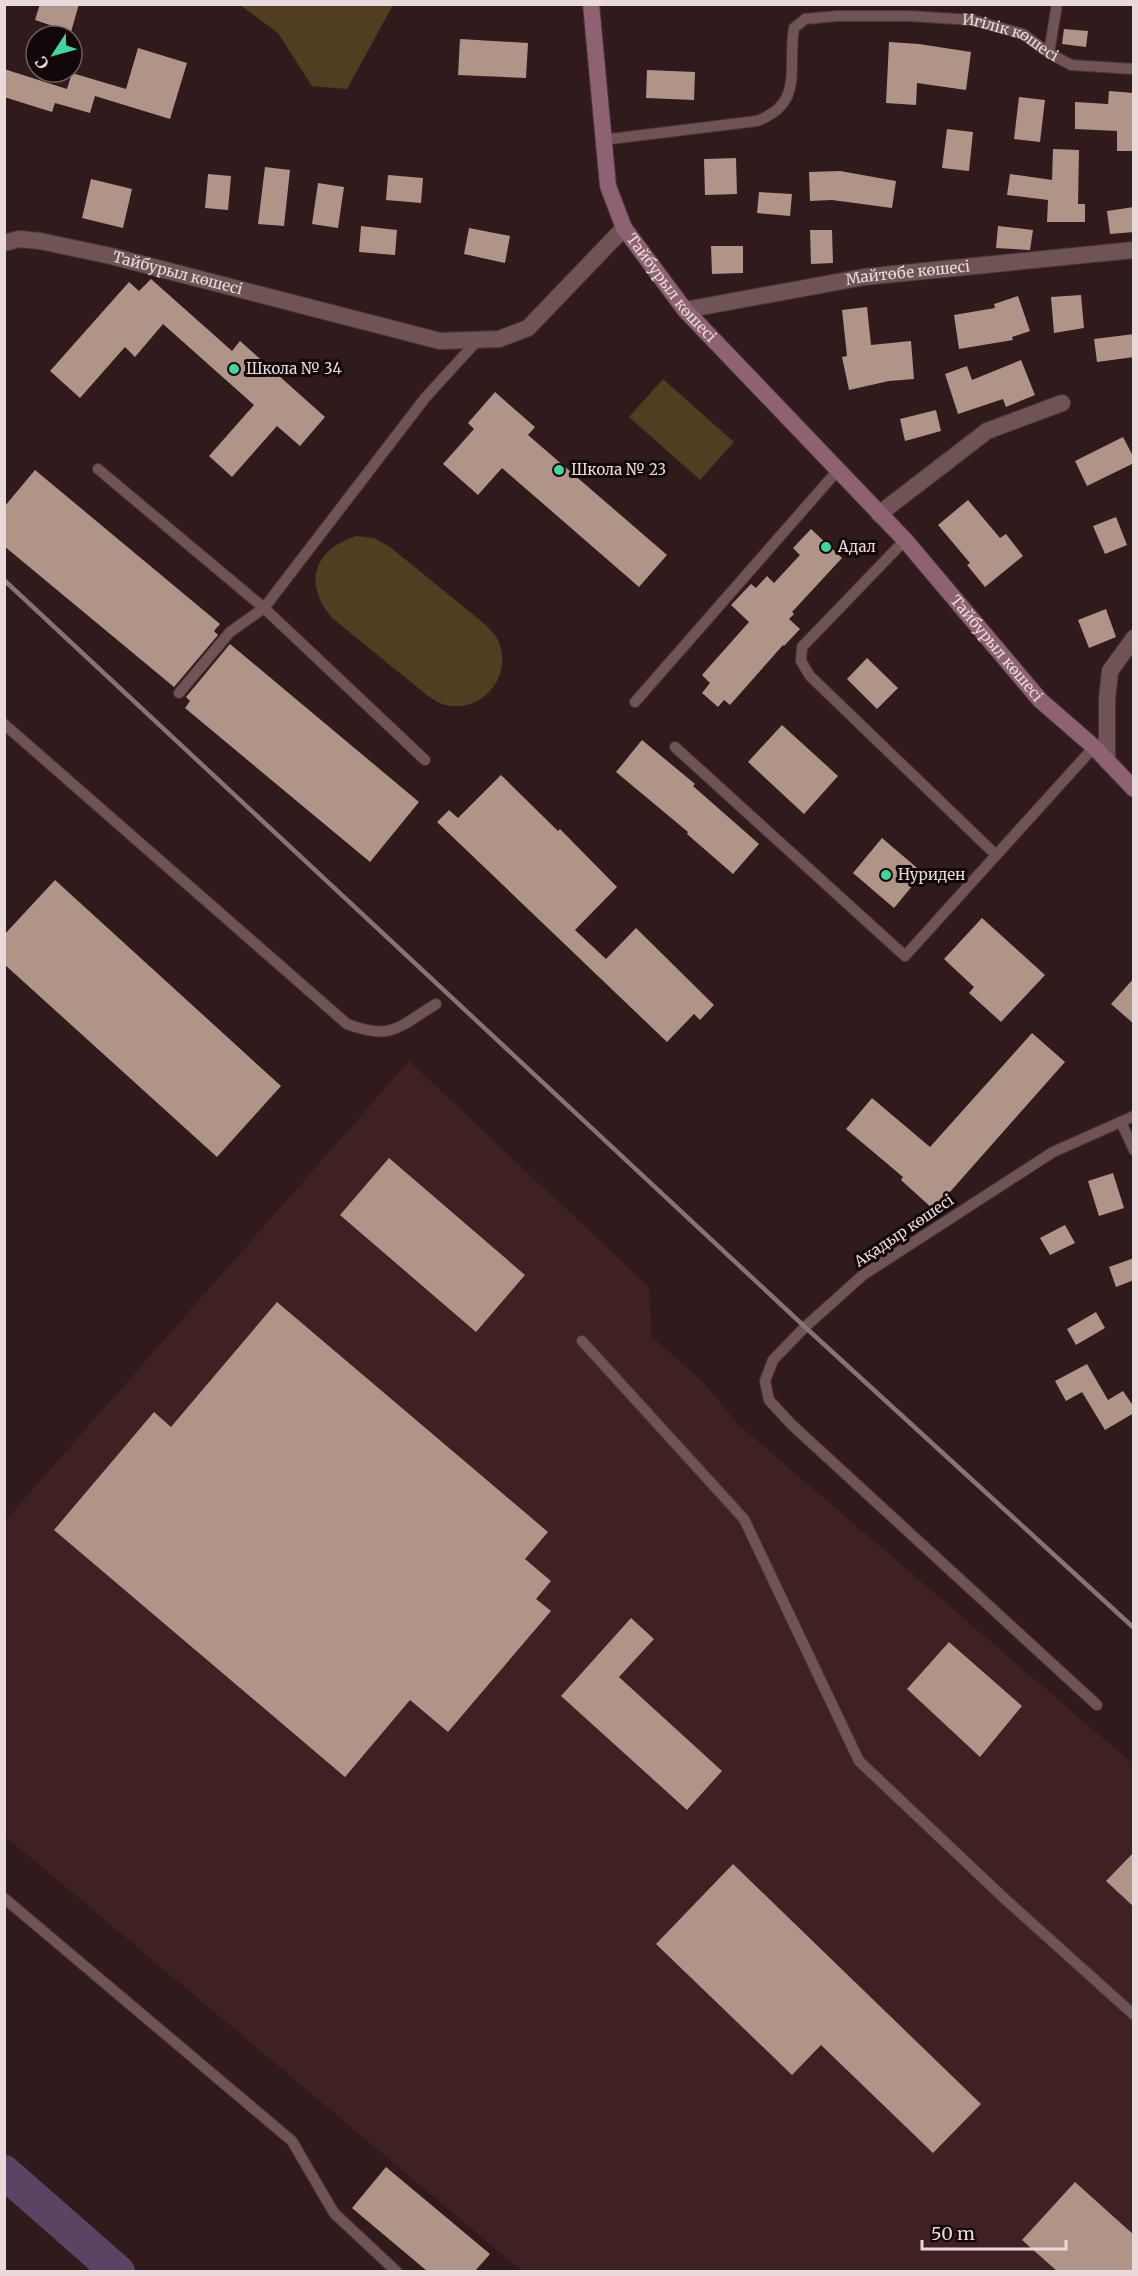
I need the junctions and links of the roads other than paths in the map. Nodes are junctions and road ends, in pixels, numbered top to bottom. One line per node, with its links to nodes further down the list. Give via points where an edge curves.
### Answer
1 (591, 4): 5 (main road)
2 (1057, 4): 3 (lane)
3 (1049, 54): 4 (lane, Игілік көшесі, via 1071,65); 5 (lane, Игілік көшесі, via 1023,34 972,20 909,16 805,19 794,28 789,94 780,110 770,116 757,121)
4 (1134, 69)
5 (602, 140): 6 (main road, via 608,186)
6 (624, 228): 9 (main road, Тайбурыл көшесі); 10 (street, Тайбурыл көшесі, via 528,328 498,339)
7 (4, 243): 10 (street, Тайбурыл көшесі, via 19,239 50,243 440,340)
8 (1134, 250): 9 (street, Майтөбе көшесі, via 864,277)
9 (685, 310): 13 (main road, Тайбурыл көшесі)
10 (477, 341): 16 (lane, via 425,398)
11 (1062, 402): 14 (street, via 987,431)
12 (98, 469): 16 (lane)
13 (838, 470): 14 (main road, Тайбурыл көшесі); 19 (lane)
14 (879, 514): 15 (main road, Тайбурыл көшесі)
15 (904, 540): 22 (main road, Тайбурыл көшесі, via 1040,700); 26 (lane, via 802,647 801,661 810,676)
16 (264, 608): 18 (lane, via 230,633); 23 (lane)
17 (1134, 638): 24 (street, via 1110,670)
18 (179, 693)
19 (635, 702)
20 (4, 724): 27 (lane, via 347,1024 389,1033)
21 (675, 747): 26 (lane, via 905,956)
22 (1094, 747): 24 (main road, Тайбурыл көшесі); 26 (lane)
23 (425, 760)
24 (1107, 760): 25 (main road, Тайбурыл көшесі)
25 (1134, 789)
26 (996, 855)
27 (436, 1004)
28 (1134, 1116): 29 (lane, Ақадыр көшесі)
29 (1121, 1122): 30 (lane); 32 (lane, Ақадыр көшесі, via 1053,1152 863,1275 773,1360 765,1381 770,1400 791,1424)
30 (1134, 1150)
31 (582, 1341): 34 (lane, via 744,1519 859,1761)
32 (1097, 1705)
33 (4, 1898): 35 (lane, via 292,2141 334,2213)
34 (1134, 2015)
35 (397, 2271)

